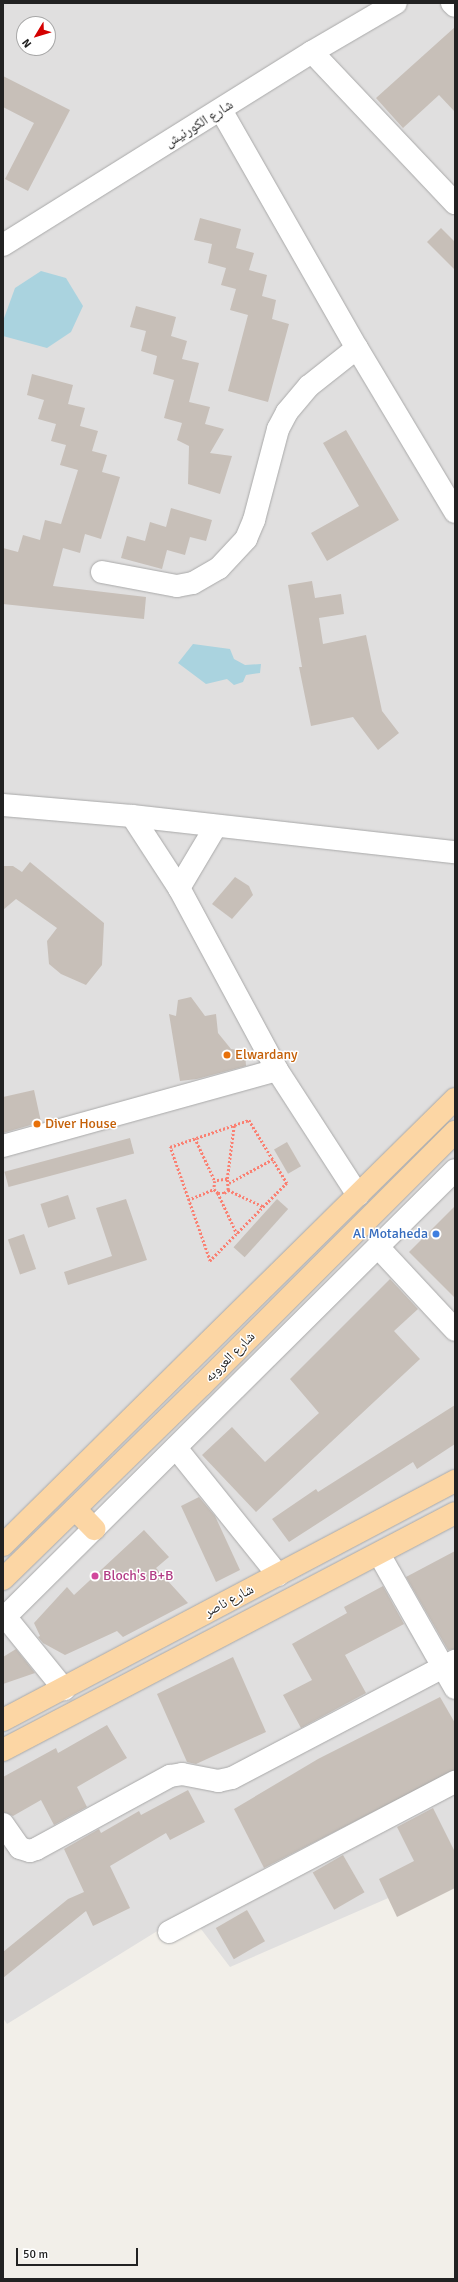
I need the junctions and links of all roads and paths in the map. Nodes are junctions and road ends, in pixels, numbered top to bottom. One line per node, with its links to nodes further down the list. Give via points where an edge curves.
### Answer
1 (396, 3): 4 (street, شارع الكورنيش)
2 (452, 3): 3 (street)
3 (455, 6)
4 (312, 52): 5 (street, شارع الكورنيش); 6 (street)
5 (221, 110): 7 (street, شارع الكورنيش); 8 (street)
6 (455, 203)
7 (3, 245)
8 (357, 348): 9 (street); 10 (street, via 309,386 287,412 278,430 254,520 246,539 219,568 193,583 177,586)
9 (455, 512)
10 (102, 572)
11 (3, 805): 12 (street)
12 (132, 816): 13 (street); 15 (street)
13 (216, 826): 14 (street); 15 (street)
14 (455, 852)
15 (179, 888): 16 (street)
16 (277, 1070): 21 (street); 30 (street)
17 (455, 1099): 30 (main road, شارع العروبه)
18 (234, 1125): 20 (path); 22 (path, via 249,1120); 24 (path)
19 (455, 1132): 36 (main road, شارع العروبه)
20 (196, 1138): 25 (path); 31 (path, via 170,1147)
21 (3, 1146)
22 (273, 1159): 26 (path); 32 (path, via 287,1183)
23 (455, 1170): 34 (street)
24 (227, 1179): 25 (path); 26 (path)
25 (215, 1181): 27 (path)
26 (229, 1183): 28 (path)
27 (214, 1189): 29 (path); 31 (path)
28 (228, 1190): 29 (path); 32 (path)
29 (218, 1193): 33 (path)
30 (358, 1195): 35 (main road, شارع العروبه)
31 (188, 1200): 33 (path, via 210,1261)
32 (264, 1207): 33 (path)
33 (236, 1234)
34 (378, 1247): 37 (street); 38 (street)
35 (242, 1311): 36 (main road); 43 (main road, شارع العروبه)
36 (260, 1327): 40 (main road, شارع العروبه)
37 (455, 1330)
38 (176, 1448): 42 (street); 46 (street)
39 (455, 1481): 44 (main road, شارع ناصر)
40 (75, 1509): 42 (main road); 47 (main road, شارع العروبه)
41 (455, 1513): 45 (main road, شارع ناصر)
42 (94, 1529): 49 (street)
43 (3, 1545)
44 (318, 1553): 46 (main road, شارع ناصر); 48 (main road)
45 (379, 1554): 48 (main road, شارع ناصر); 50 (street)
46 (278, 1575): 52 (main road, شارع ناصر)
47 (3, 1579)
48 (331, 1579): 54 (main road, شارع ناصر)
49 (4, 1615): 52 (street)
50 (449, 1664): 51 (street); 56 (street, via 232,1778 218,1781 182,1774 170,1776 36,1849 30,1851 20,1848)
51 (455, 1688)
52 (64, 1689): 53 (main road, شارع ناصر)
53 (3, 1720)
54 (3, 1750)
55 (455, 1782): 57 (street)
56 (3, 1824)
57 (169, 1932)

